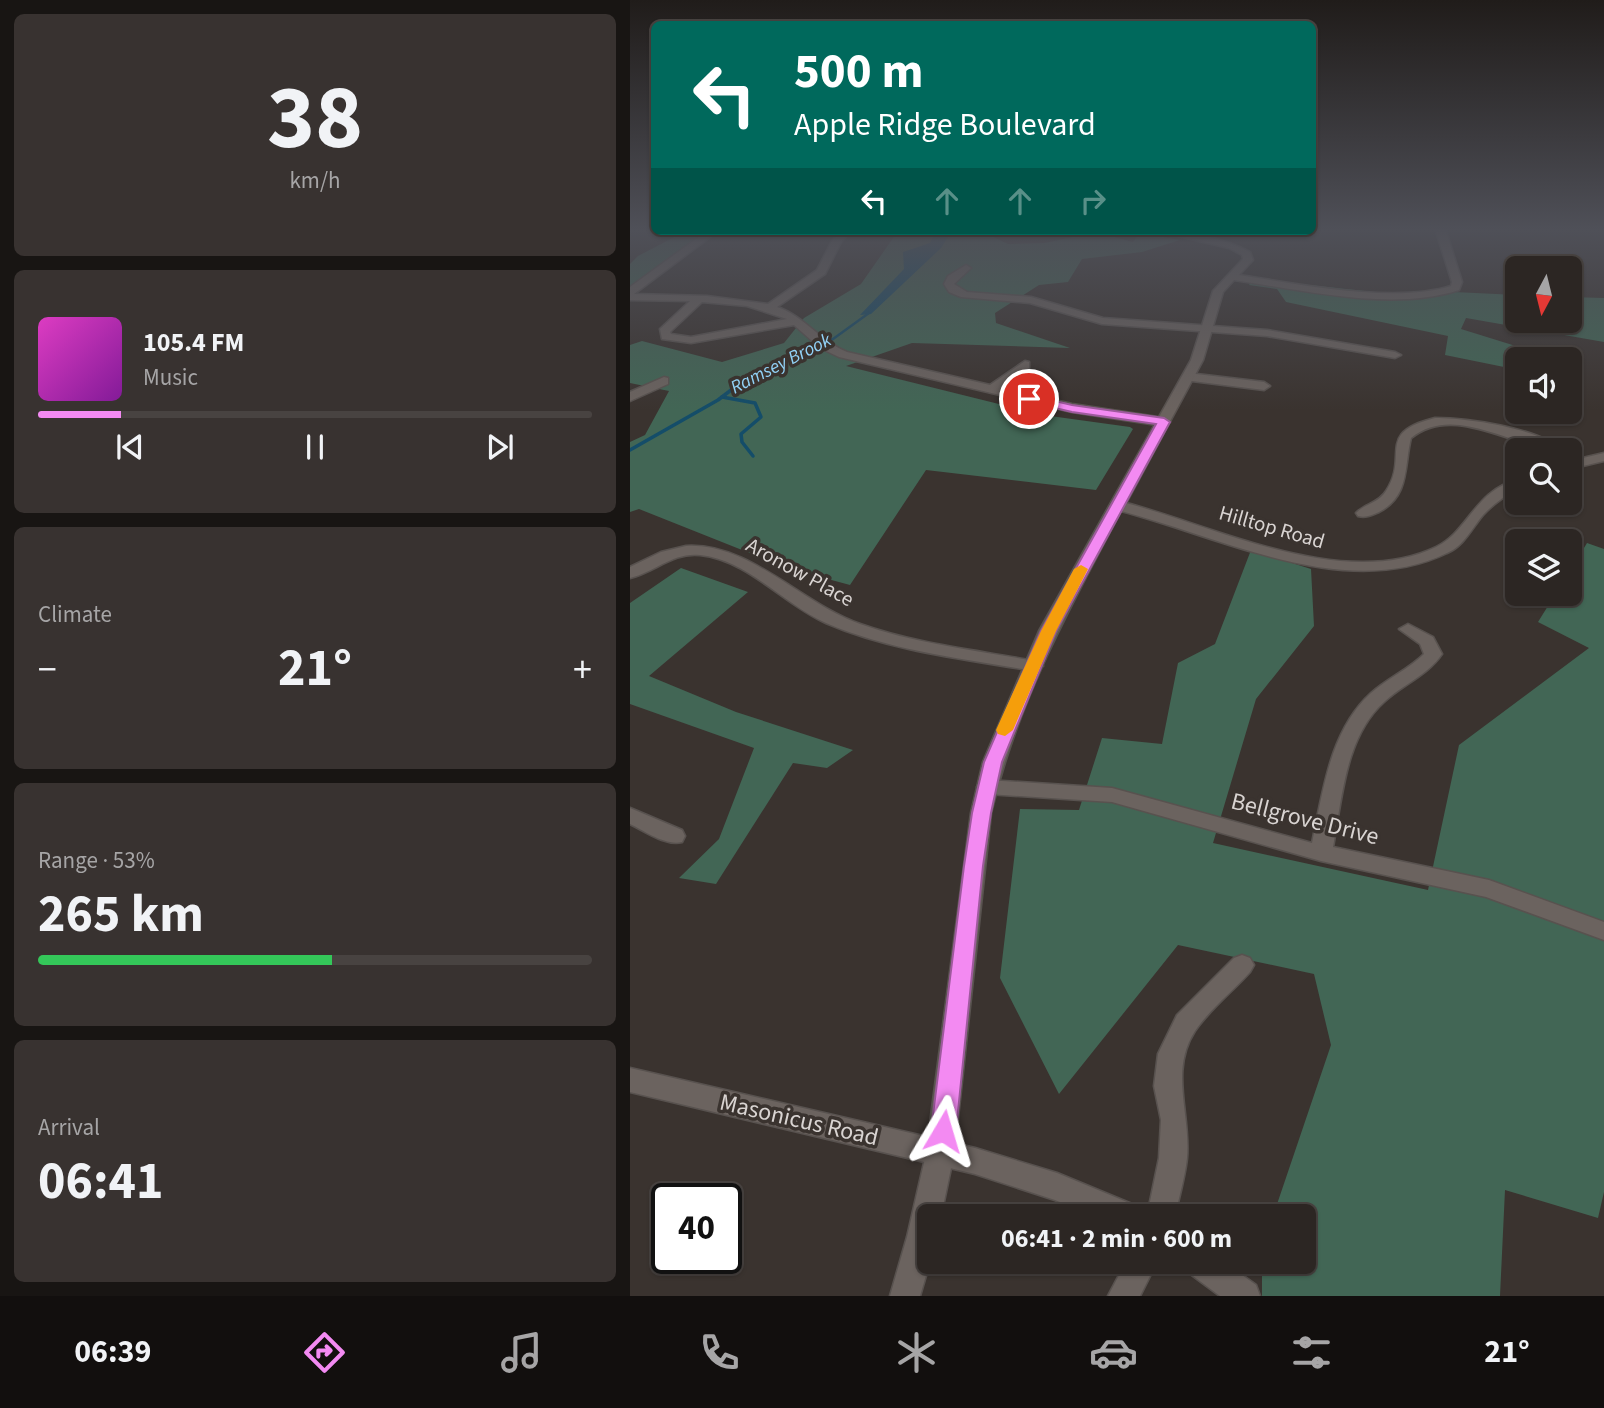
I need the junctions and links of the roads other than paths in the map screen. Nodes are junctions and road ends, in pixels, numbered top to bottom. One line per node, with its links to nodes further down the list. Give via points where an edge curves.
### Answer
1 (797, 288): 8 (street)
2 (952, 288): 10 (street, via 965,295 1031,300 1102,321)
3 (1221, 288): 10 (street)
4 (1321, 288): 5 (street, via 1417,296)
5 (1454, 288)
6 (630, 298): 7 (street)
7 (698, 300): 8 (street); 9 (street, via 664,331 666,337 691,340)
8 (769, 308): 9 (street)
9 (796, 321): 16 (street, via 832,351)
10 (1208, 330): 11 (street, via 1291,336); 13 (street)
11 (1395, 355)
12 (1025, 365): 16 (street)
13 (1188, 377): 15 (street); 18 (street)
14 (664, 381): 17 (street)
15 (1264, 386)
16 (991, 390): 18 (street)
17 (630, 397)
18 (1164, 422): 23 (street)
19 (1527, 438): 24 (street, via 1463,423 1411,430 1404,441 1401,475 1390,499)
20 (1604, 457): 21 (street)
21 (1582, 461)
22 (1505, 491): 23 (street, Hilltop Road, via 1490,500 1462,535 1440,551 1409,562 1369,566 1306,560)
23 (1116, 505): 27 (street)
24 (1363, 513)
25 (630, 573): 27 (street, Aronow Place, via 671,554 704,550 736,562 814,611 847,625)
26 (1408, 629): 31 (street, via 1427,641 1433,654 1363,713 1350,735)
27 (1034, 666): 28 (street, via 1007,723)
28 (987, 787): 31 (street, Bellgrove Drive, via 1112,795); 35 (street)
29 (630, 816): 30 (street)
30 (674, 835)
31 (1321, 853): 32 (street, Bellgrove Drive, via 1489,888)
32 (1604, 931)
33 (1242, 965): 37 (street, via 1186,1023 1171,1054 1167,1086 1174,1120 1173,1158)
34 (630, 1080): 35 (street, Masonicus Road)
35 (940, 1154): 36 (street, Masonicus Road, via 975,1161); 40 (street)
36 (1098, 1204)
37 (1163, 1204)
38 (1135, 1274): 41 (street)
39 (1216, 1274): 42 (street)
40 (905, 1296)
41 (1123, 1296)
42 (1245, 1296)

